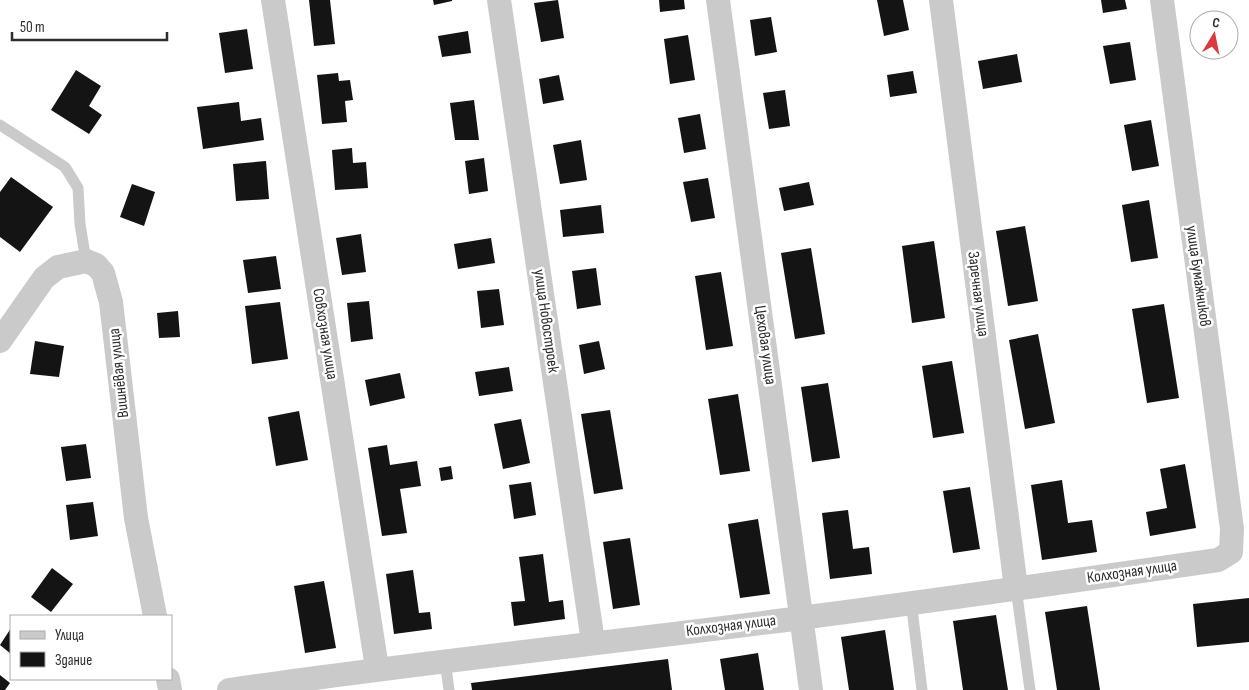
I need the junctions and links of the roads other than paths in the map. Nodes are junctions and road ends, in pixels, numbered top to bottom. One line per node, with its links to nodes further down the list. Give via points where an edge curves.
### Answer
1 (273, 0): 16 (street, Совхозная улица)
2 (499, 0): 14 (street, улица Новостроек)
3 (718, 0): 13 (street, Цеховая улица)
4 (940, 0): 10 (street, Заречная улица)
5 (1162, 0): 9 (street, улица Бумажников, via 1232,529)
6 (0, 125): 7 (lane, via 65,167 78,188)
7 (86, 261): 8 (street, via 58,267 44,278); 12 (street, Вишнёвая улица, via 104,273 111,302 136,518)
8 (0, 341)
9 (1231, 552): 10 (street, Колхозная улица, via 1218,560)
10 (1016, 588): 11 (street, Колхозная улица); 22 (lane)
11 (911, 601): 13 (street, Колхозная улица); 21 (lane)
12 (155, 615)
13 (802, 618): 14 (street, Колхозная улица); 20 (street, Цеховая улица)
14 (593, 642): 15 (street, Колхозная улица)
15 (445, 660): 16 (street, Колхозная улица); 19 (lane)
16 (377, 668): 17 (street, Колхозная улица)
17 (300, 685): 18 (street, Колхозная улица)
18 (229, 690)
19 (449, 690)
20 (811, 690)
21 (922, 690)
22 (1030, 690)

